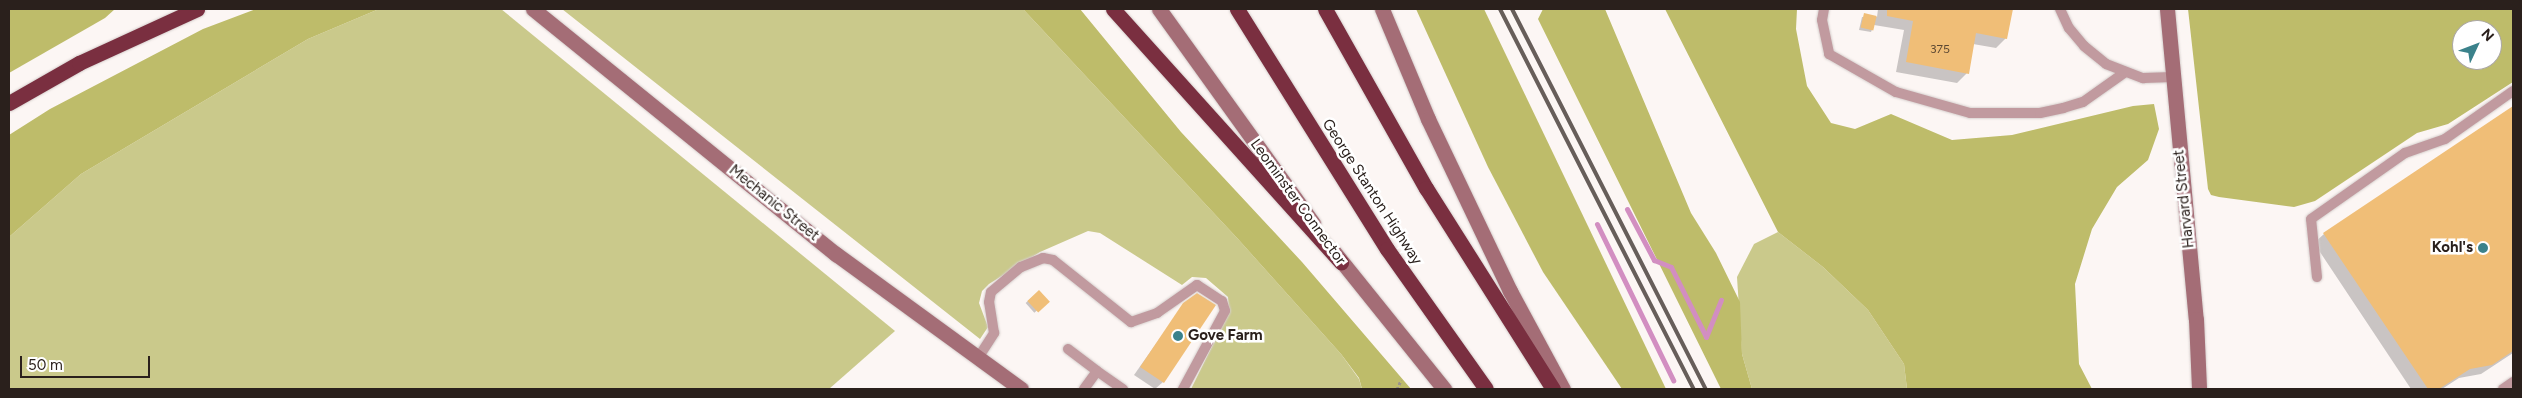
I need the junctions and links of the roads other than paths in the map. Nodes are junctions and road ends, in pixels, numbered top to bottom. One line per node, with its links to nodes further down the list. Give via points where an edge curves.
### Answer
1 (176, 9): 12 (highway)
2 (198, 9): 12 (highway)
3 (533, 9): 20 (main road, Mechanic Street, via 836,254)
4 (1113, 9): 17 (highway)
5 (1159, 9): 17 (main road, Leominster Connector)
6 (1237, 9): 28 (highway, George Stanton Highway, via 1267,62 1387,249)
7 (1325, 9): 29 (highway, via 1426,188)
8 (1382, 9): 30 (main road, via 1428,118 1484,237)
9 (1824, 9): 13 (lane, via 1822,20 1829,54 1896,92 1970,113 2040,112 2063,108 2082,102)
10 (2060, 9): 13 (lane, via 2069,28 2084,46 2106,64)
11 (2167, 9): 14 (main road, Harvard Street)
12 (113, 46): 16 (highway)
13 (2124, 73): 14 (lane, via 2144,78)
14 (2173, 77): 31 (main road, Harvard Street, via 2196,318)
15 (2513, 91): 18 (lane, via 2445,138 2405,153 2311,220)
16 (9, 103)
17 (1341, 262): 27 (main road, Leominster Connector)
18 (2317, 277)
19 (1068, 349): 21 (lane)
20 (978, 358): 23 (main road, Mechanic Street); 26 (lane, via 994,333 989,302 991,292 1021,267 1043,258 1053,260 1131,322 1157,313 1197,285 1222,301 1225,310)
21 (1097, 371): 24 (lane); 25 (lane)
22 (2513, 382): 32 (lane)
23 (1021, 389)
24 (1084, 389)
25 (1123, 389)
26 (1183, 389)
27 (1444, 389)
28 (1486, 389)
29 (1553, 389)
30 (1563, 389)
31 (2199, 389)
32 (2503, 389)

